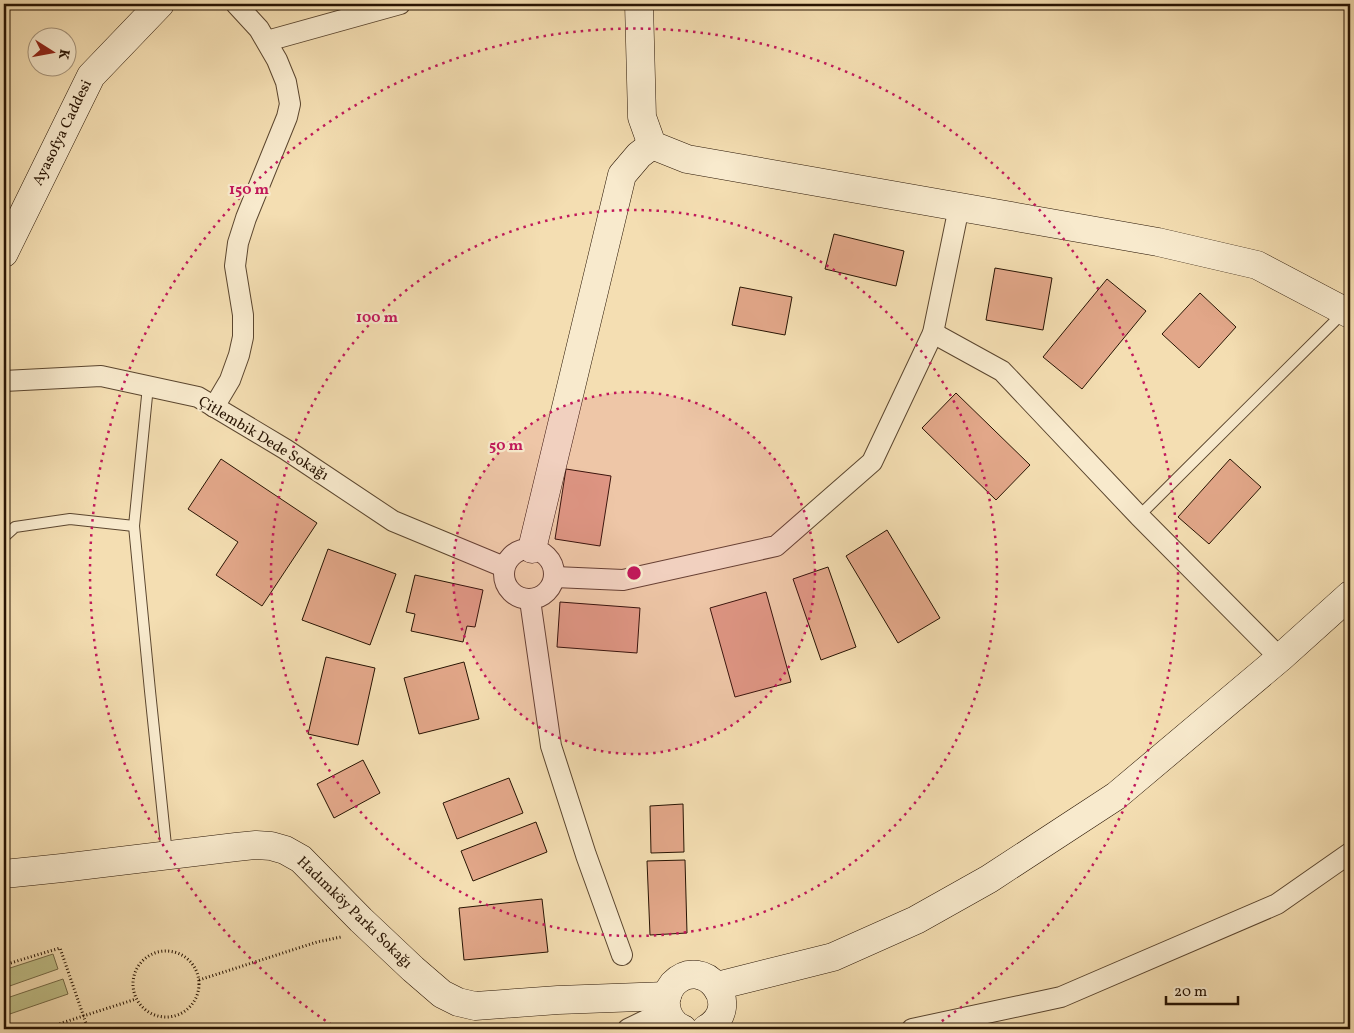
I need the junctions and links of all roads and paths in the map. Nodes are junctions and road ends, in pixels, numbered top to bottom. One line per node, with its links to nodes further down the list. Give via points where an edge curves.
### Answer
1 (160, 4): 8 (main road, Ayasofya Caddesi, via 91,76)
2 (236, 4): 5 (street)
3 (400, 4): 5 (street)
4 (639, 4): 6 (main road, via 642,117)
5 (267, 41): 13 (street, via 286,82 290,104 238,243 235,266 243,337 230,380)
6 (652, 146): 7 (main road, via 687,159); 17 (main road, via 639,155 622,175)
7 (959, 207): 9 (main road, via 1158,242 1257,265); 10 (street)
8 (4, 253)
9 (1348, 312): 14 (lane)
10 (934, 334): 14 (street, via 1002,371); 19 (street, via 872,462 776,546 623,580)
11 (4, 381): 12 (street, Çitlembik Dede Sokağı, via 101,376)
12 (148, 386): 13 (street, Çitlembik Dede Sokağı, via 198,397); 15 (lane)
13 (214, 407): 18 (street, Çitlembik Dede Sokağı, via 285,449 393,521)
14 (1139, 516): 22 (street)
15 (134, 526): 16 (lane, via 70,519 15,528); 24 (lane)
16 (4, 537)
17 (532, 548): 18 (street, via 510,556); 19 (street, via 550,558)
18 (504, 567): 21 (street, via 508,590 518,598)
19 (555, 578): 21 (street, via 542,597)
20 (1350, 595): 22 (main road)
21 (530, 600): 27 (street, via 551,746)
22 (1280, 658): 32 (main road, via 1116,796 990,879 916,920)
23 (1350, 853): 37 (street, via 1276,904 1061,997)
24 (167, 856): 25 (main road, Hadımköy Parkı Sokağı); 26 (main road, Hadımköy Parkı Sokağı, via 256,845 285,850 301,859)
25 (4, 874)
26 (361, 920): 29 (path, via 343,936); 31 (main road, Hadımköy Parkı Sokağı, via 442,994 458,1002 475,1006 558,1000)
27 (622, 955)
28 (4, 965): 33 (path, via 60,948)
29 (199, 980): 30 (path, via 195,1002 178,1016 157,1017 147,1012); 30 (path, via 190,960 170,951 159,952 148,956 134,973 132,984)
30 (136, 999): 33 (path)
31 (672, 1012): 32 (main road, via 670,987 684,976 694,975 711,980); 36 (street)
32 (718, 1014)
33 (84, 1016): 34 (path); 35 (path)
34 (42, 1029)
35 (88, 1029)
36 (628, 1029)
37 (912, 1029)

